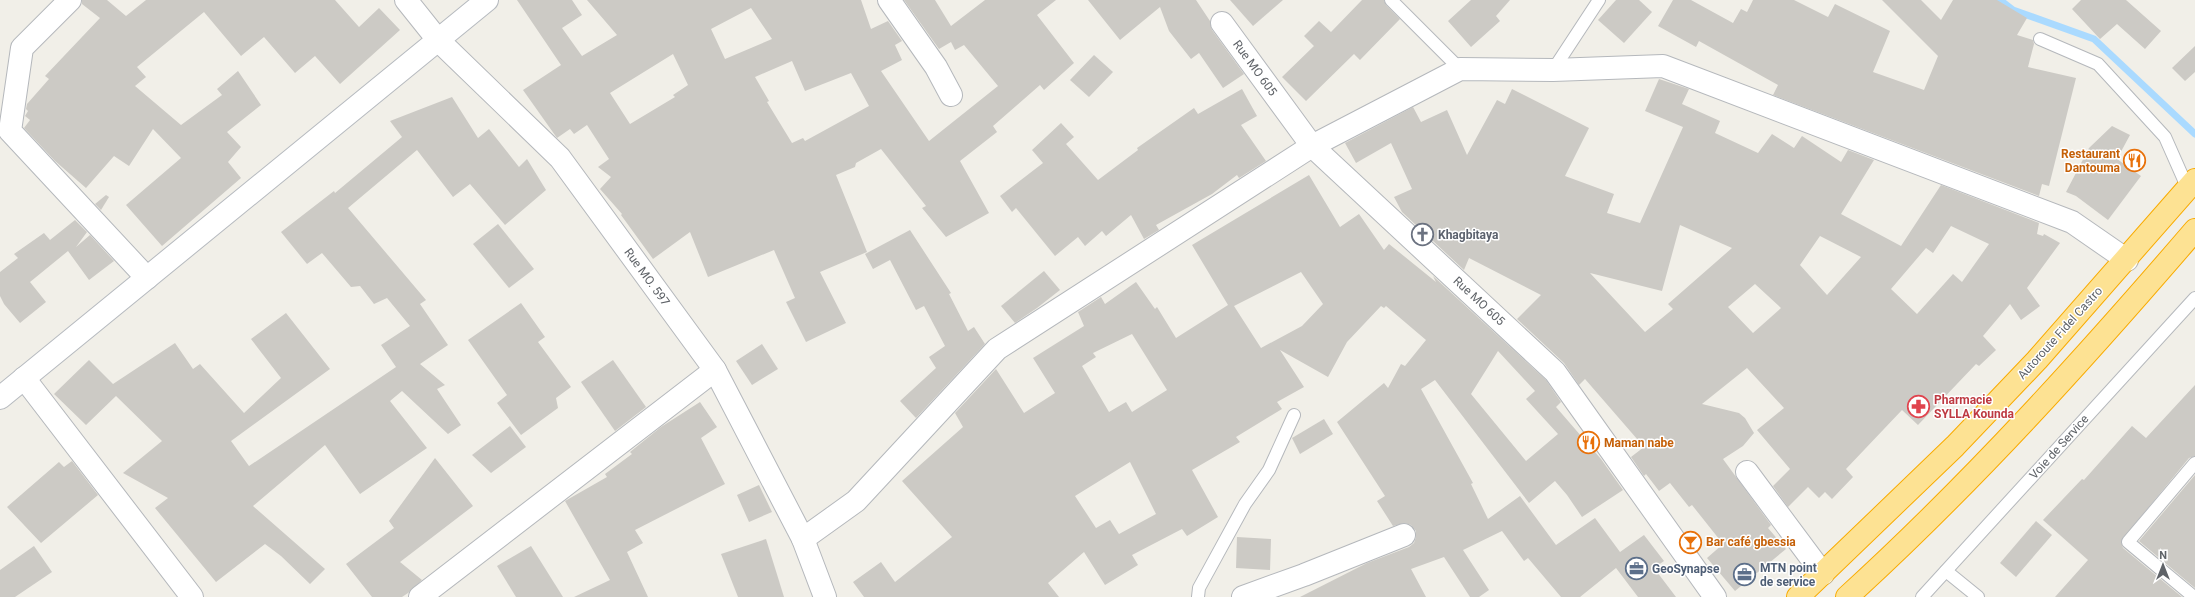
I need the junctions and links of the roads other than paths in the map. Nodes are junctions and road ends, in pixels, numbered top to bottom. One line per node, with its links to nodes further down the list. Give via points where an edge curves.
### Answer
1 (70, 0): 13 (street, via 22,48)
2 (406, 0): 9 (street, Rue MO. 597)
3 (487, 0): 9 (street)
4 (890, 0): 12 (street, via 936,67)
5 (1391, 0): 10 (lane)
6 (1598, 0): 11 (lane)
7 (1222, 23): 14 (street, Rue MO 605)
8 (2040, 38): 15 (lane, via 2098,64 2165,137)
9 (438, 40): 18 (street); 20 (street, Rue MO. 597, via 560,158)
10 (1460, 69): 11 (street); 14 (street)
11 (1553, 70): 17 (street, via 1663,66 2072,222)
12 (951, 95)
13 (5, 128): 18 (street)
14 (1312, 146): 27 (street, via 997,349 856,501); 35 (street, Rue MO 605, via 1555,372)
15 (2191, 184): 17 (highway, Autoroute Fidel Castro)
16 (2192, 240): 37 (highway, via 1974,476)
17 (2127, 260): 29 (highway, Autoroute Fidel Castro, via 2026,372)
18 (147, 278): 21 (street)
19 (2195, 298): 28 (lane, Voie de Service)
20 (715, 370): 27 (street, Rue MO. 597); 31 (street)
21 (24, 378): 22 (street); 30 (street)
22 (0, 398)
23 (1294, 415): 33 (lane, via 1269,470 1245,504 1200,588)
24 (2195, 463): 40 (lane, via 2128,542)
25 (1747, 472): 29 (street)
26 (1404, 535): 34 (street)
27 (803, 539): 32 (street, Rue MO. 597)
28 (1946, 571): 38 (lane, Voie de Service); 39 (lane)
29 (1823, 574): 36 (highway, Autoroute Fidel Castro)
30 (192, 597)
31 (420, 597)
32 (826, 597)
33 (1198, 597)
34 (1243, 597)
35 (1715, 597)
36 (1798, 597)
37 (1847, 597)
38 (1922, 597)
39 (1978, 597)
40 (2194, 597)

